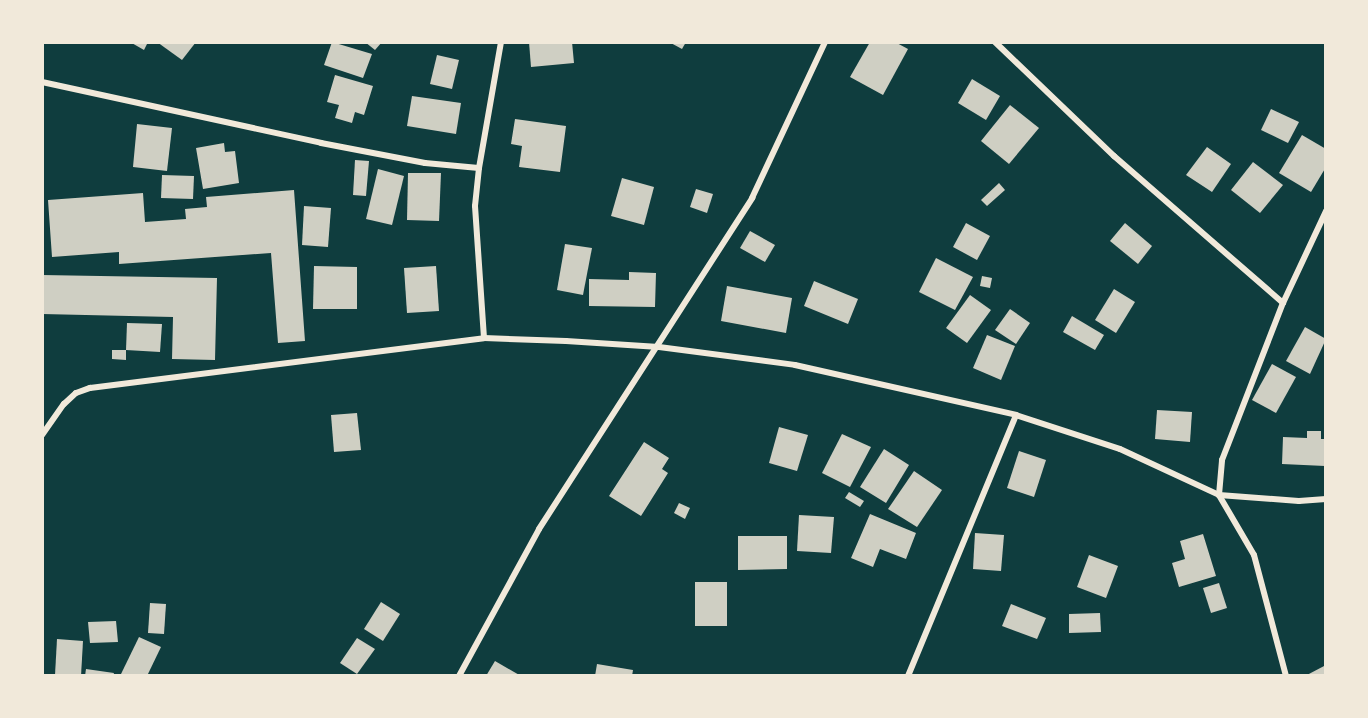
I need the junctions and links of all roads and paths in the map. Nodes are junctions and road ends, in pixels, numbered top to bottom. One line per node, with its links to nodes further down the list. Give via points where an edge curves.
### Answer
1 (501, 42): 5 (street)
2 (825, 42): 9 (street, via 752,198)
3 (995, 42): 7 (street, via 1122,164)
4 (42, 82): 5 (street, via 321,143 424,163)
5 (479, 168): 8 (street, via 475,206)
6 (1326, 211): 7 (street)
7 (1283, 303): 12 (street, via 1222,460)
8 (484, 338): 9 (street); 11 (street, via 90,388 76,393 64,404)
9 (659, 346): 10 (street, via 795,365); 14 (street, via 539,529)
10 (1016, 415): 12 (street, via 1120,449); 15 (street)
11 (42, 435)
12 (1219, 495): 13 (street, via 1299,501); 16 (street, via 1254,555)
13 (1326, 499)
14 (459, 676)
15 (908, 676)
16 (1286, 676)

